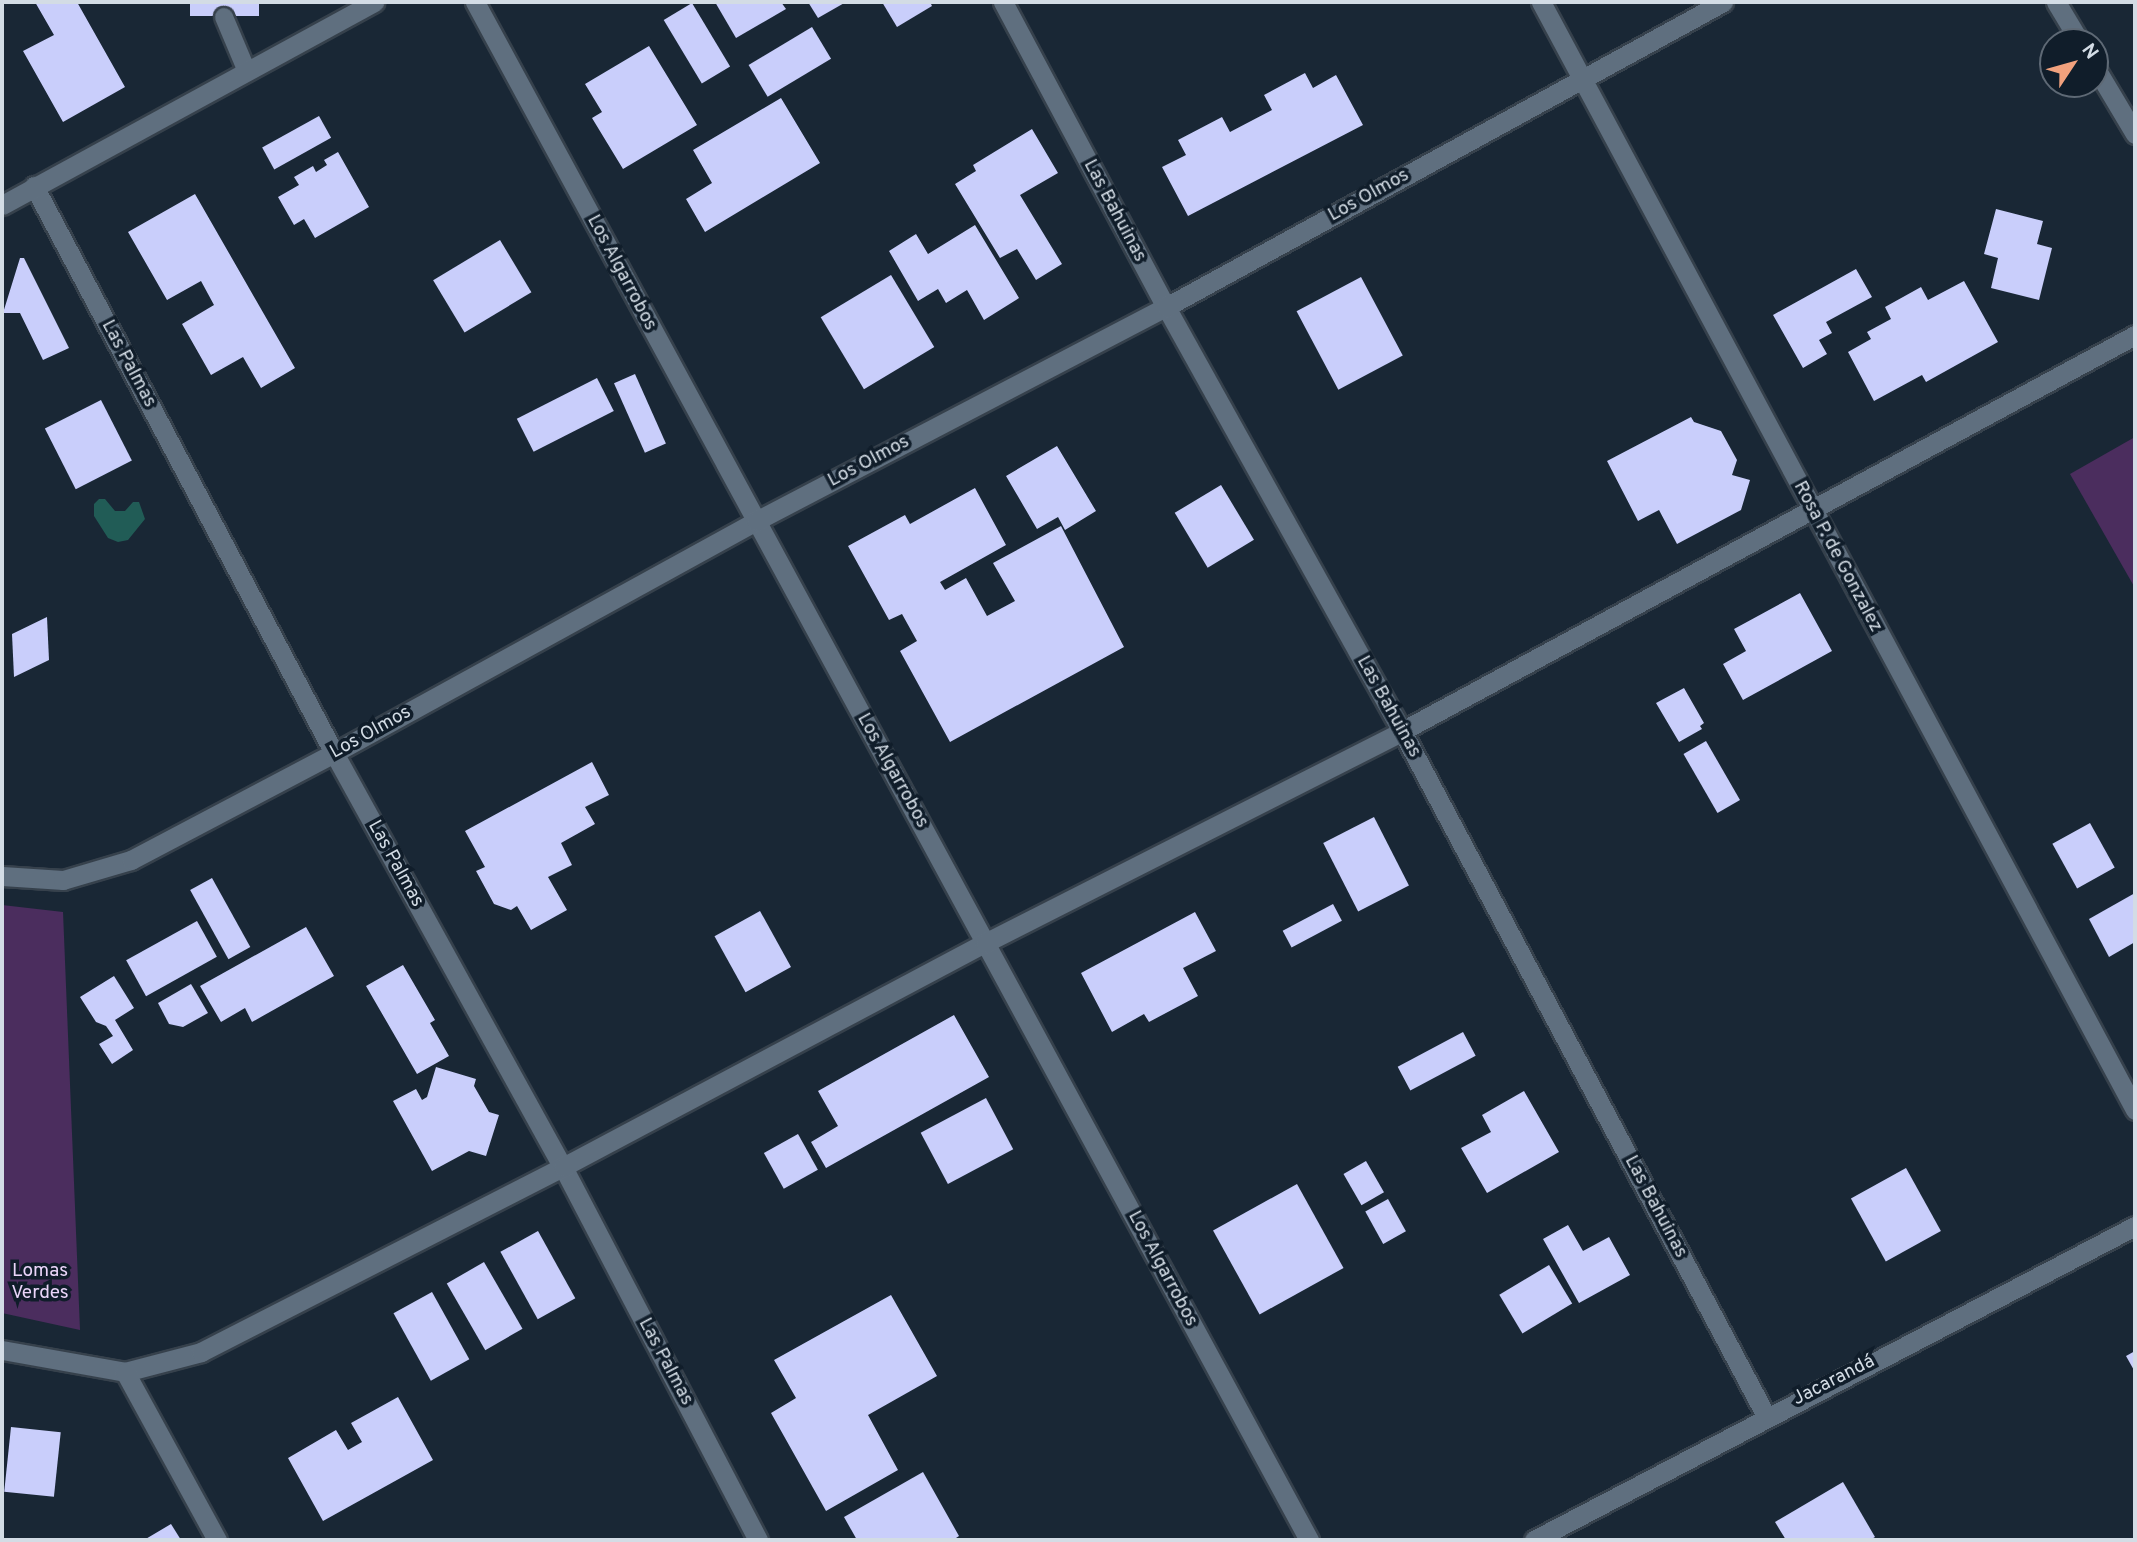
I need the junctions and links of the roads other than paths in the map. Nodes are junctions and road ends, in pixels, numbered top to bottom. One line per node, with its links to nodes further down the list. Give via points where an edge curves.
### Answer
1 (374, 2): 9 (street)
2 (475, 2): 18 (street, Los Algarrobos)
3 (1003, 2): 15 (street, Las Bahuinas)
4 (1541, 2): 10 (street, Rosa P. de Gonzalez)
5 (1723, 2): 10 (street, Los Olmos)
6 (2056, 2): 8 (street)
7 (224, 17): 9 (lane)
8 (2072, 28)
9 (246, 69): 13 (street)
10 (1581, 80): 15 (street, Los Olmos); 17 (street, Rosa P. de Gonzalez)
11 (2109, 90): 12 (street)
12 (2135, 134)
13 (34, 186): 14 (street); 20 (street, Las Palmas)
14 (2, 205)
15 (1166, 307): 18 (street, Los Olmos); 19 (street, Las Bahuinas)
16 (2135, 335): 17 (street)
17 (1811, 509): 19 (street); 23 (street, Rosa P. de Gonzalez)
18 (756, 521): 20 (street, Los Olmos); 22 (street, Los Algarrobos)
19 (1402, 731): 22 (street); 28 (street, Las Bahuinas)
20 (334, 753): 21 (street, Los Olmos, via 131,860 63,880); 24 (street, Las Palmas)
21 (2, 876)
22 (985, 943): 24 (street); 31 (street, Los Algarrobos)
23 (2135, 1110)
24 (563, 1167): 27 (street, via 201,1352); 30 (street, Las Palmas)
25 (2135, 1226): 28 (street, Jacarandá)
26 (2, 1350): 27 (street)
27 (125, 1372): 29 (street)
28 (1766, 1416): 32 (street, Jacarandá)
29 (217, 1540)
30 (758, 1540)
31 (1309, 1540)
32 (1534, 1540)

